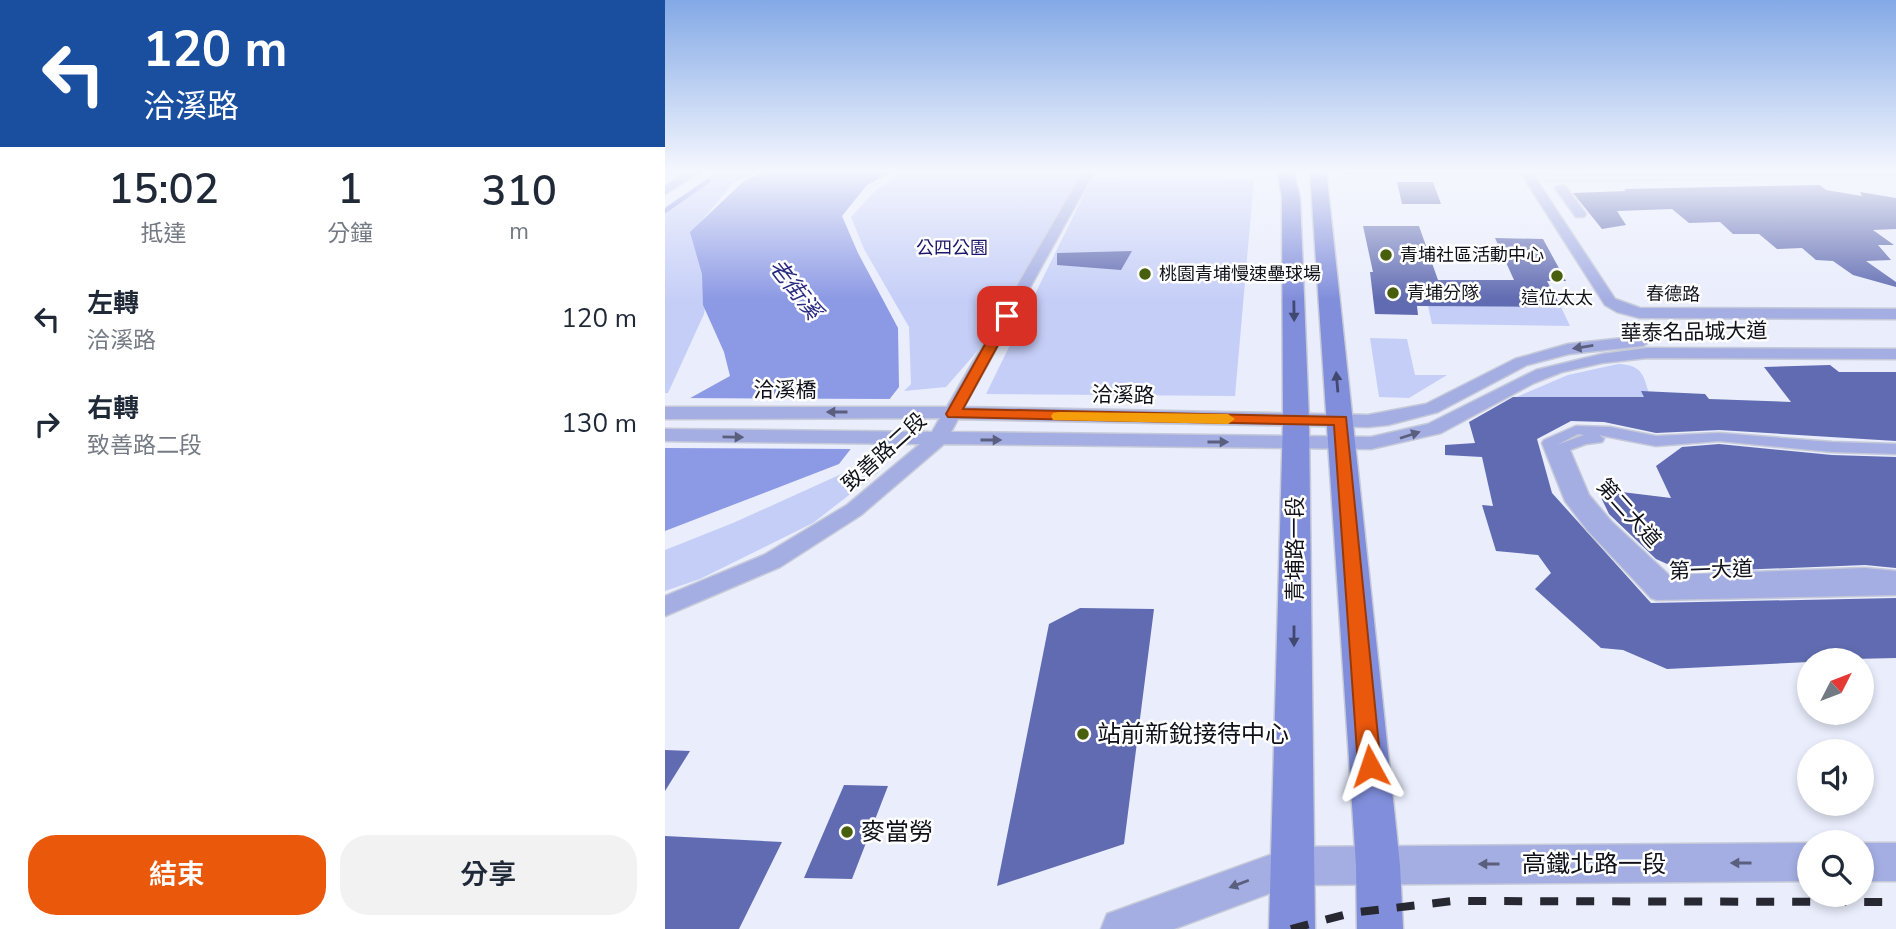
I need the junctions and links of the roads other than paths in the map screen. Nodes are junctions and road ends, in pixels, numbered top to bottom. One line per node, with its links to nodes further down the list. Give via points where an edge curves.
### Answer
1 (1066, 213): 10 (street, 致善路二段)
2 (1291, 213): 11 (main road, 青埔路一段, one-way to 11)
3 (1322, 213): 12 (main road, one-way to 3)
4 (1553, 213): 5 (street, 春德路, via 1610,302 1622,309 1640,313)
5 (1896, 314)
6 (1896, 342): 12 (street, 華泰名品城大道, one-way to 12, via 1610,343 1569,349 1521,362 1432,408)
7 (1896, 354): 12 (street, 華泰名品城大道, one-way to 7, via 1399,439 1443,425 1529,378 1619,356)
8 (905, 412): 9 (street, 洽溪橋, one-way to 9); 10 (street, 洽溪路)
9 (665, 413)
10 (954, 414): 11 (street, 洽溪路); 14 (street, 致善路二段)
11 (1296, 431): 12 (street, 洽溪路); 14 (street, 洽溪路, one-way to 11); 25 (main road, 青埔路一段, one-way to 25)
12 (1342, 432): 24 (main road)
13 (665, 435): 14 (street, 洽溪路, one-way to 14)
14 (937, 440): 20 (street, 致善路二段, via 854,510 772,561)
15 (1896, 449): 17 (street, 第二大道, via 1719,437 1656,441 1610,431 1576,430 1549,443)
16 (1896, 456): 18 (street, 第二大道, via 1727,444 1662,448 1584,439 1562,448 1583,498 1665,582 1865,575)
17 (1570, 497): 19 (street, 第一大道, via 1657,593)
18 (1896, 578)
19 (1896, 588)
20 (665, 606)
21 (1797, 862): 24 (street, 高鐵北路一段, one-way to 24)
22 (1874, 862): 23 (street)
23 (1896, 862)
24 (1378, 865): 25 (street, 高鐵北路一段); 28 (main road)
25 (1292, 866): 26 (street, 高鐵北路一段, one-way to 26); 27 (main road, 青埔路一段)
26 (1122, 929)
27 (1292, 929)
28 (1380, 929)

